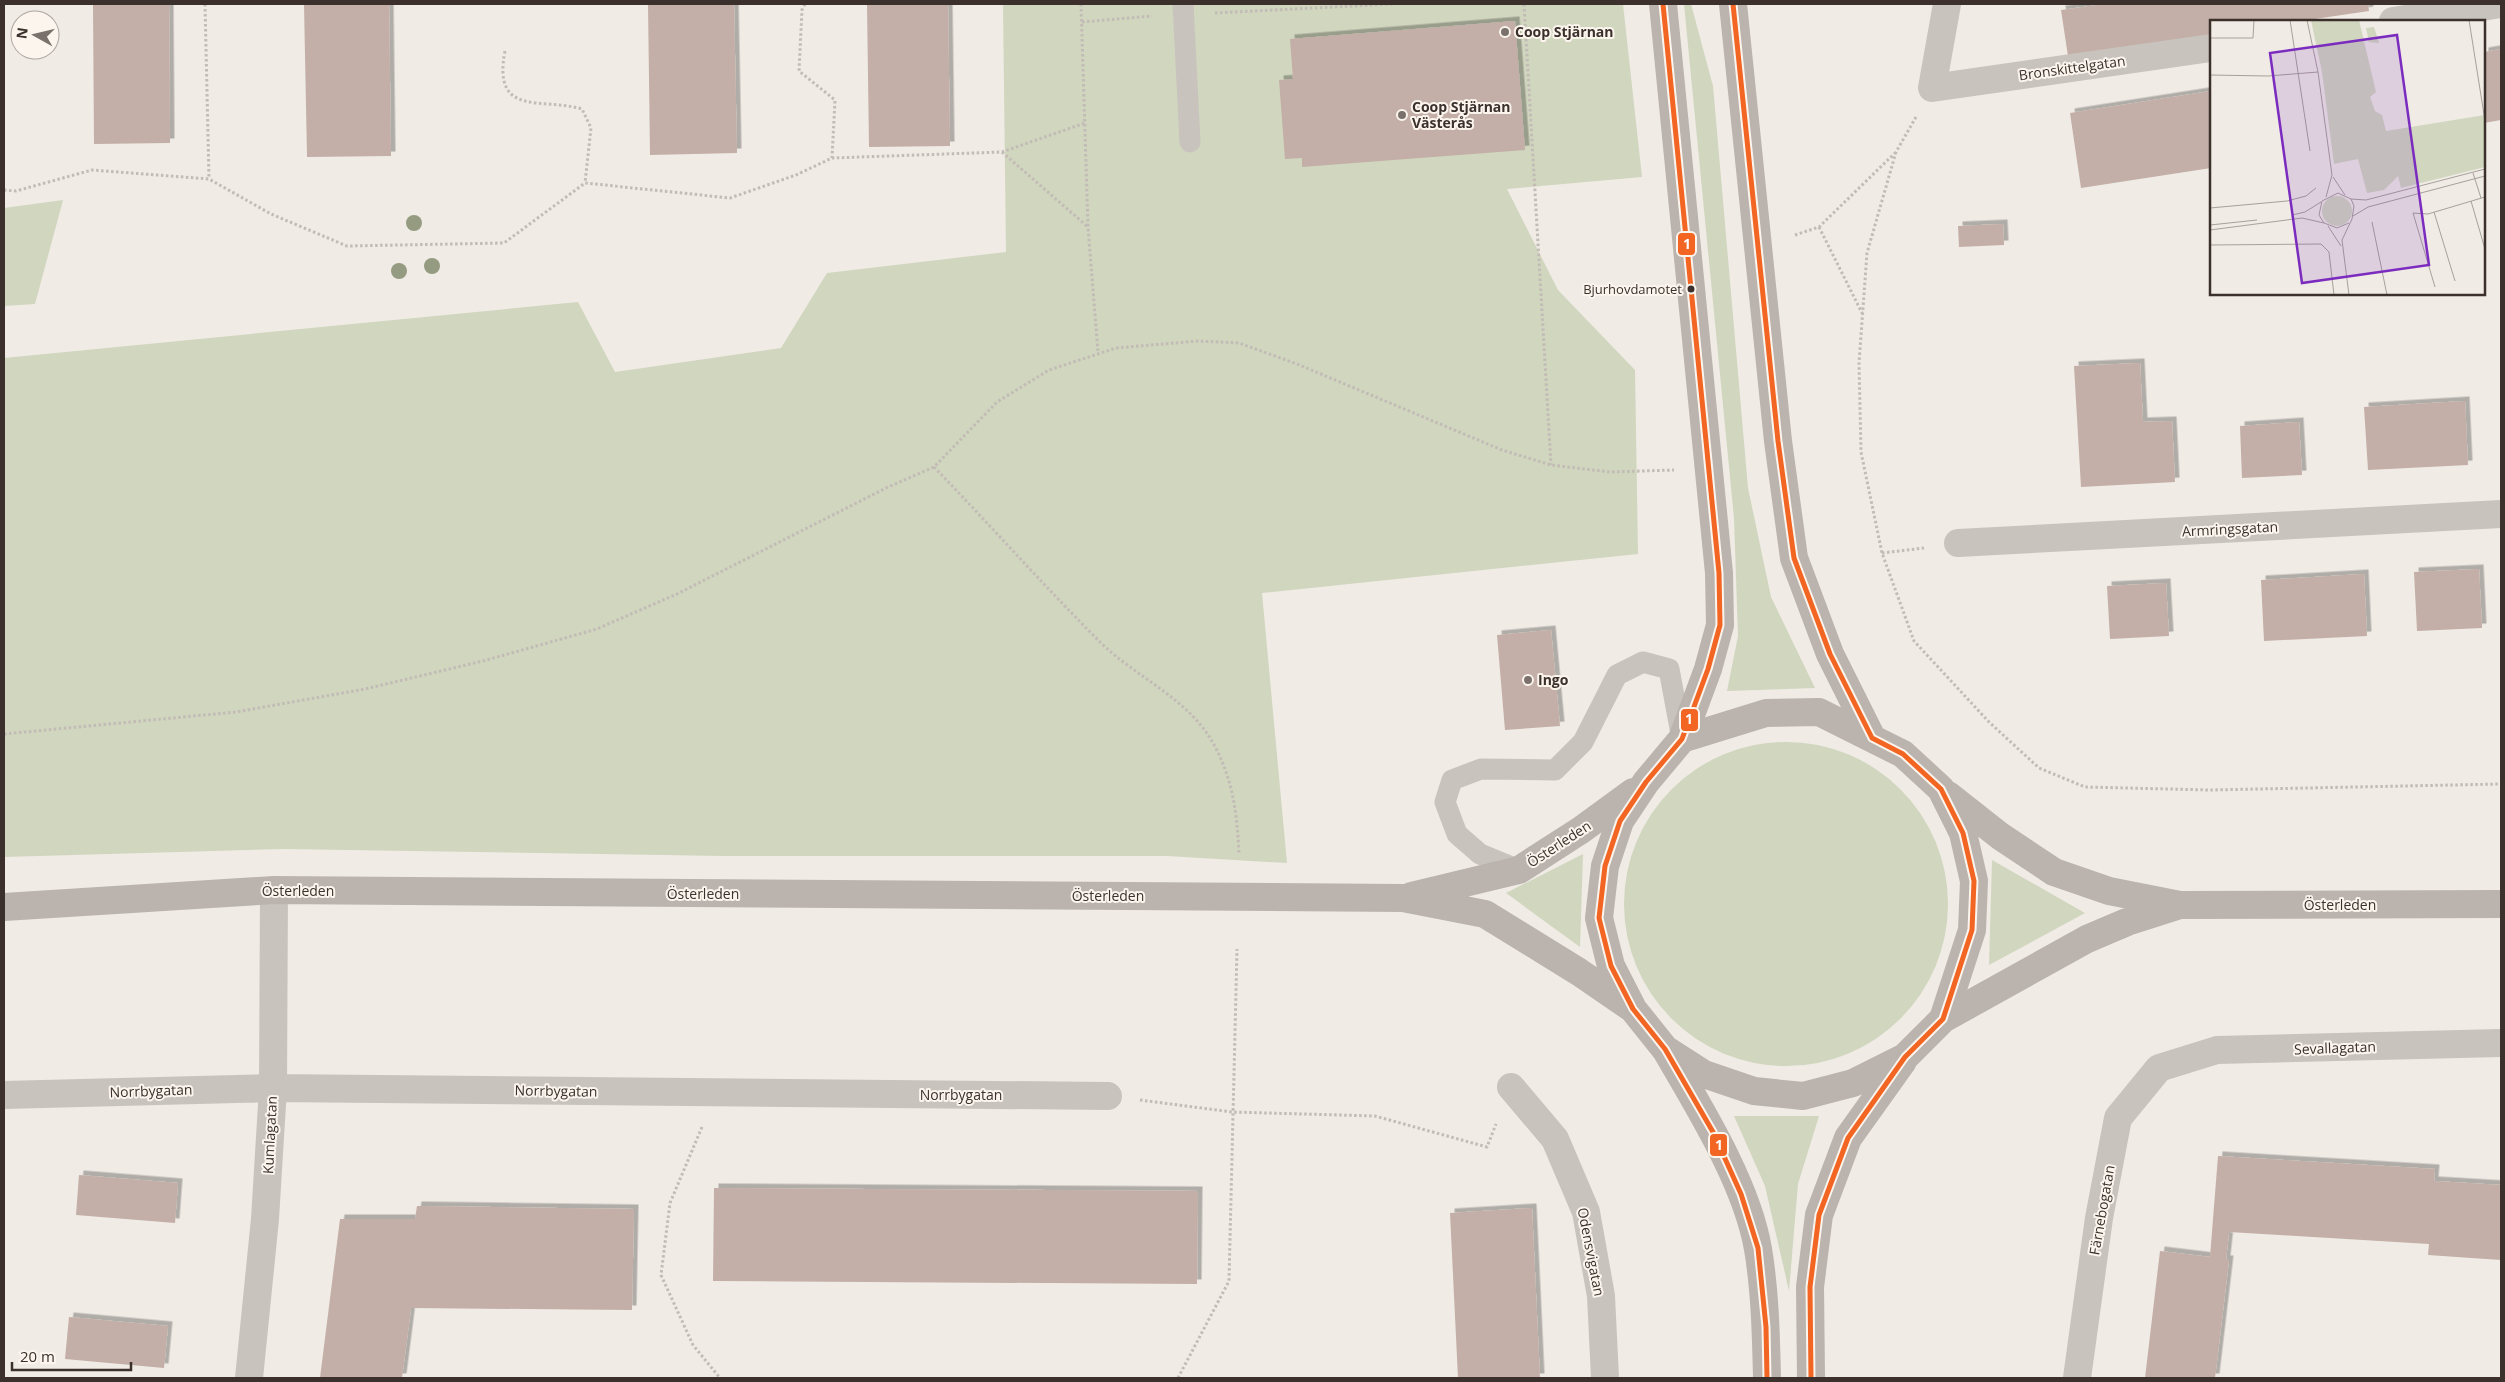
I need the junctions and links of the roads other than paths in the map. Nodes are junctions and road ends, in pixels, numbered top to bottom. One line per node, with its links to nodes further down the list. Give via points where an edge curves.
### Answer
1 (1663, 4): 12 (main road, via 1719,572 1720,625 1708,669)
2 (1733, 4): 11 (main road, via 1778,441 1794,558 1830,654)
3 (1948, 4): 7 (street, Bronskittelgatan, via 1932,88)
4 (2501, 4): 6 (street)
5 (1183, 9): 8 (lane)
6 (2399, 20)
7 (2210, 48)
8 (1190, 142)
9 (2501, 514): 10 (street, Armringsgatan)
10 (1958, 543)
11 (1872, 738): 12 (main road, via 1818,712 1766,713); 14 (main road, via 1903,754)
12 (1682, 739): 13 (main road); 15 (lane, via 1670,670 1643,662 1617,675 1583,742 1555,770 1481,769 1452,780 1445,802 1457,834 1480,854)
13 (1646, 782): 15 (main road, Österleden, via 1582,830); 21 (main road, via 1620,821 1605,866 1599,918 1610,966)
14 (1941, 789): 19 (main road, Österleden, via 2000,836 2054,872 2110,892); 22 (main road, via 1963,833 1974,881 1972,930)
15 (1519, 870): 17 (main road, Österleden)
16 (274, 890): 17 (main road, Österleden); 20 (main road, Österleden); 28 (street, Kumlagatan)
17 (1403, 898): 21 (main road, Österleden, via 1485,914 1580,972)
18 (2501, 904): 19 (main road, Österleden)
19 (2180, 905): 22 (main road, Österleden, via 2087,939)
20 (4, 907)
21 (1633, 1009): 24 (main road)
22 (1942, 1019): 25 (main road)
23 (2501, 1043): 26 (street, Sevallagatan, via 2217,1050)
24 (1665, 1049): 25 (main road, via 1704,1074 1754,1091 1803,1096 1853,1083); 33 (main road, via 1713,1132 1742,1194 1758,1248 1766,1327)
25 (1905, 1057): 34 (main road, via 1848,1138 1819,1215 1810,1287)
26 (2171, 1064): 35 (street, Färnebogatan, via 2159,1068 2118,1118 2099,1218)
27 (1511, 1087): 32 (street, Odensvigatan, via 1555,1139 1586,1212 1601,1296)
28 (273, 1088): 29 (street, Norrbygatan); 30 (street, Norrbygatan); 31 (street, Kumlagatan, via 265,1219)
29 (4, 1095)
30 (1108, 1096)
31 (249, 1378)
32 (1605, 1378)
33 (1767, 1378)
34 (1811, 1378)
35 (2077, 1378)

